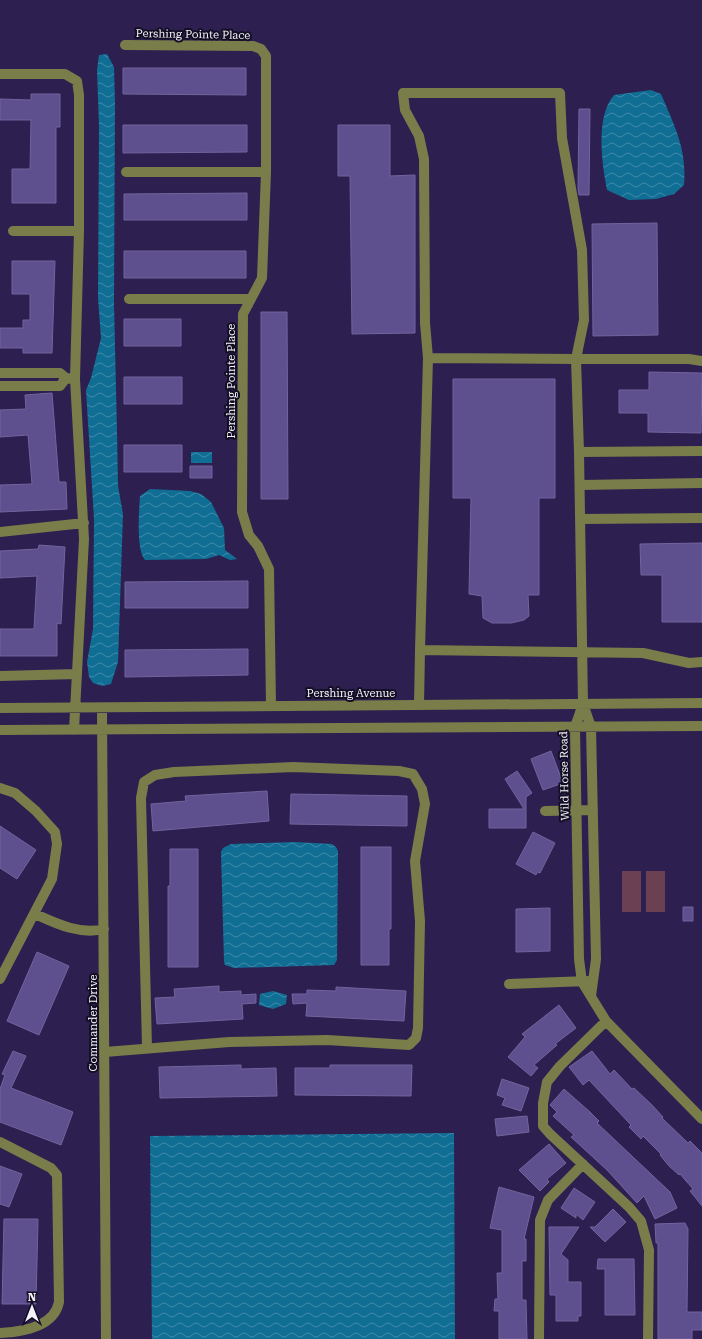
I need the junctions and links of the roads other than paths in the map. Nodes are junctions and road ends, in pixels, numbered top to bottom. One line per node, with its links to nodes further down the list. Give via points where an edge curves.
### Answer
1 (125, 45): 4 (street, Pershing Pointe Place, via 253,46 261,49 266,56)
2 (0, 74): 6 (street, via 65,74 77,81)
3 (126, 172): 4 (street)
4 (266, 172): 8 (street, Pershing Pointe Place, via 262,278)
5 (13, 231): 6 (street)
6 (79, 231): 13 (street)
7 (129, 299): 8 (street, via 246,298)
8 (248, 305): 31 (street, Pershing Pointe Place, via 244,314 242,512 249,535 258,546 269,569)
9 (428, 358): 10 (street); 10 (street, via 425,323 424,159 419,136 405,110 403,93 560,93 562,138 582,250 584,320); 23 (street)
10 (576, 358): 11 (street); 16 (street)
11 (702, 361)
12 (0, 372): 13 (street, via 60,372)
13 (71, 378): 14 (street, via 60,386); 21 (street)
14 (0, 386)
15 (702, 451): 16 (street)
16 (579, 452): 18 (street)
17 (702, 483): 18 (street)
18 (580, 485): 20 (street)
19 (702, 518): 20 (street)
20 (581, 519): 24 (street)
21 (84, 523): 22 (street); 26 (street)
22 (0, 532)
23 (420, 650): 24 (street); 30 (street)
24 (583, 652): 25 (street, via 642,653); 29 (street)
25 (702, 662)
26 (77, 674): 27 (street); 33 (street)
27 (0, 676)
28 (702, 703): 29 (street, Pershing Avenue)
29 (583, 704): 30 (street, Pershing Avenue); 36 (street, Wild Horse Road); 37 (street)
30 (419, 705): 31 (street, Pershing Avenue)
31 (271, 706): 34 (street, Pershing Avenue)
32 (0, 708): 33 (street, Pershing Avenue)
33 (75, 708): 34 (street, Pershing Avenue); 39 (street)
34 (102, 708): 40 (street, Commander Drive)
35 (702, 726): 37 (street)
36 (575, 727): 37 (street); 40 (street); 42 (street, Wild Horse Road)
37 (591, 727): 43 (street)
38 (0, 730): 39 (street)
39 (74, 730): 40 (street)
40 (103, 730): 46 (street, Commander Drive)
41 (0, 788): 45 (street, via 15,792 55,832 57,844 52,879)
42 (576, 810): 43 (street); 44 (street); 49 (street, Wild Horse Road, via 579,959)
43 (593, 810): 48 (street, via 596,959)
44 (545, 811)
45 (35, 914): 46 (street, via 74,929); 47 (street)
46 (104, 929): 54 (street, Commander Drive)
47 (0, 979)
48 (593, 980): 49 (street); 51 (street)
49 (582, 982): 50 (street); 51 (street, Wild Horse Road)
50 (509, 984)
51 (590, 996): 52 (street, Wild Horse Road)
52 (606, 1021): 55 (street, Wild Horse Road); 57 (street, via 547,1082 543,1102 543,1126)
53 (147, 1048): 53 (street, via 140,798 144,782 155,775 174,772 293,767 399,771 413,774 422,789 425,804 415,861 420,921 416,1038 409,1045 327,1040 229,1042); 54 (street)
54 (105, 1052): 59 (street, Commander Drive)
55 (702, 1119)
56 (0, 1142): 58 (street, via 51,1168 57,1175 59,1302 50,1320 39,1325)
57 (583, 1164): 60 (street, via 548,1200 540,1220); 61 (street, via 641,1221 650,1250)
58 (0, 1332)
59 (106, 1339)
60 (539, 1339)
61 (648, 1339)

